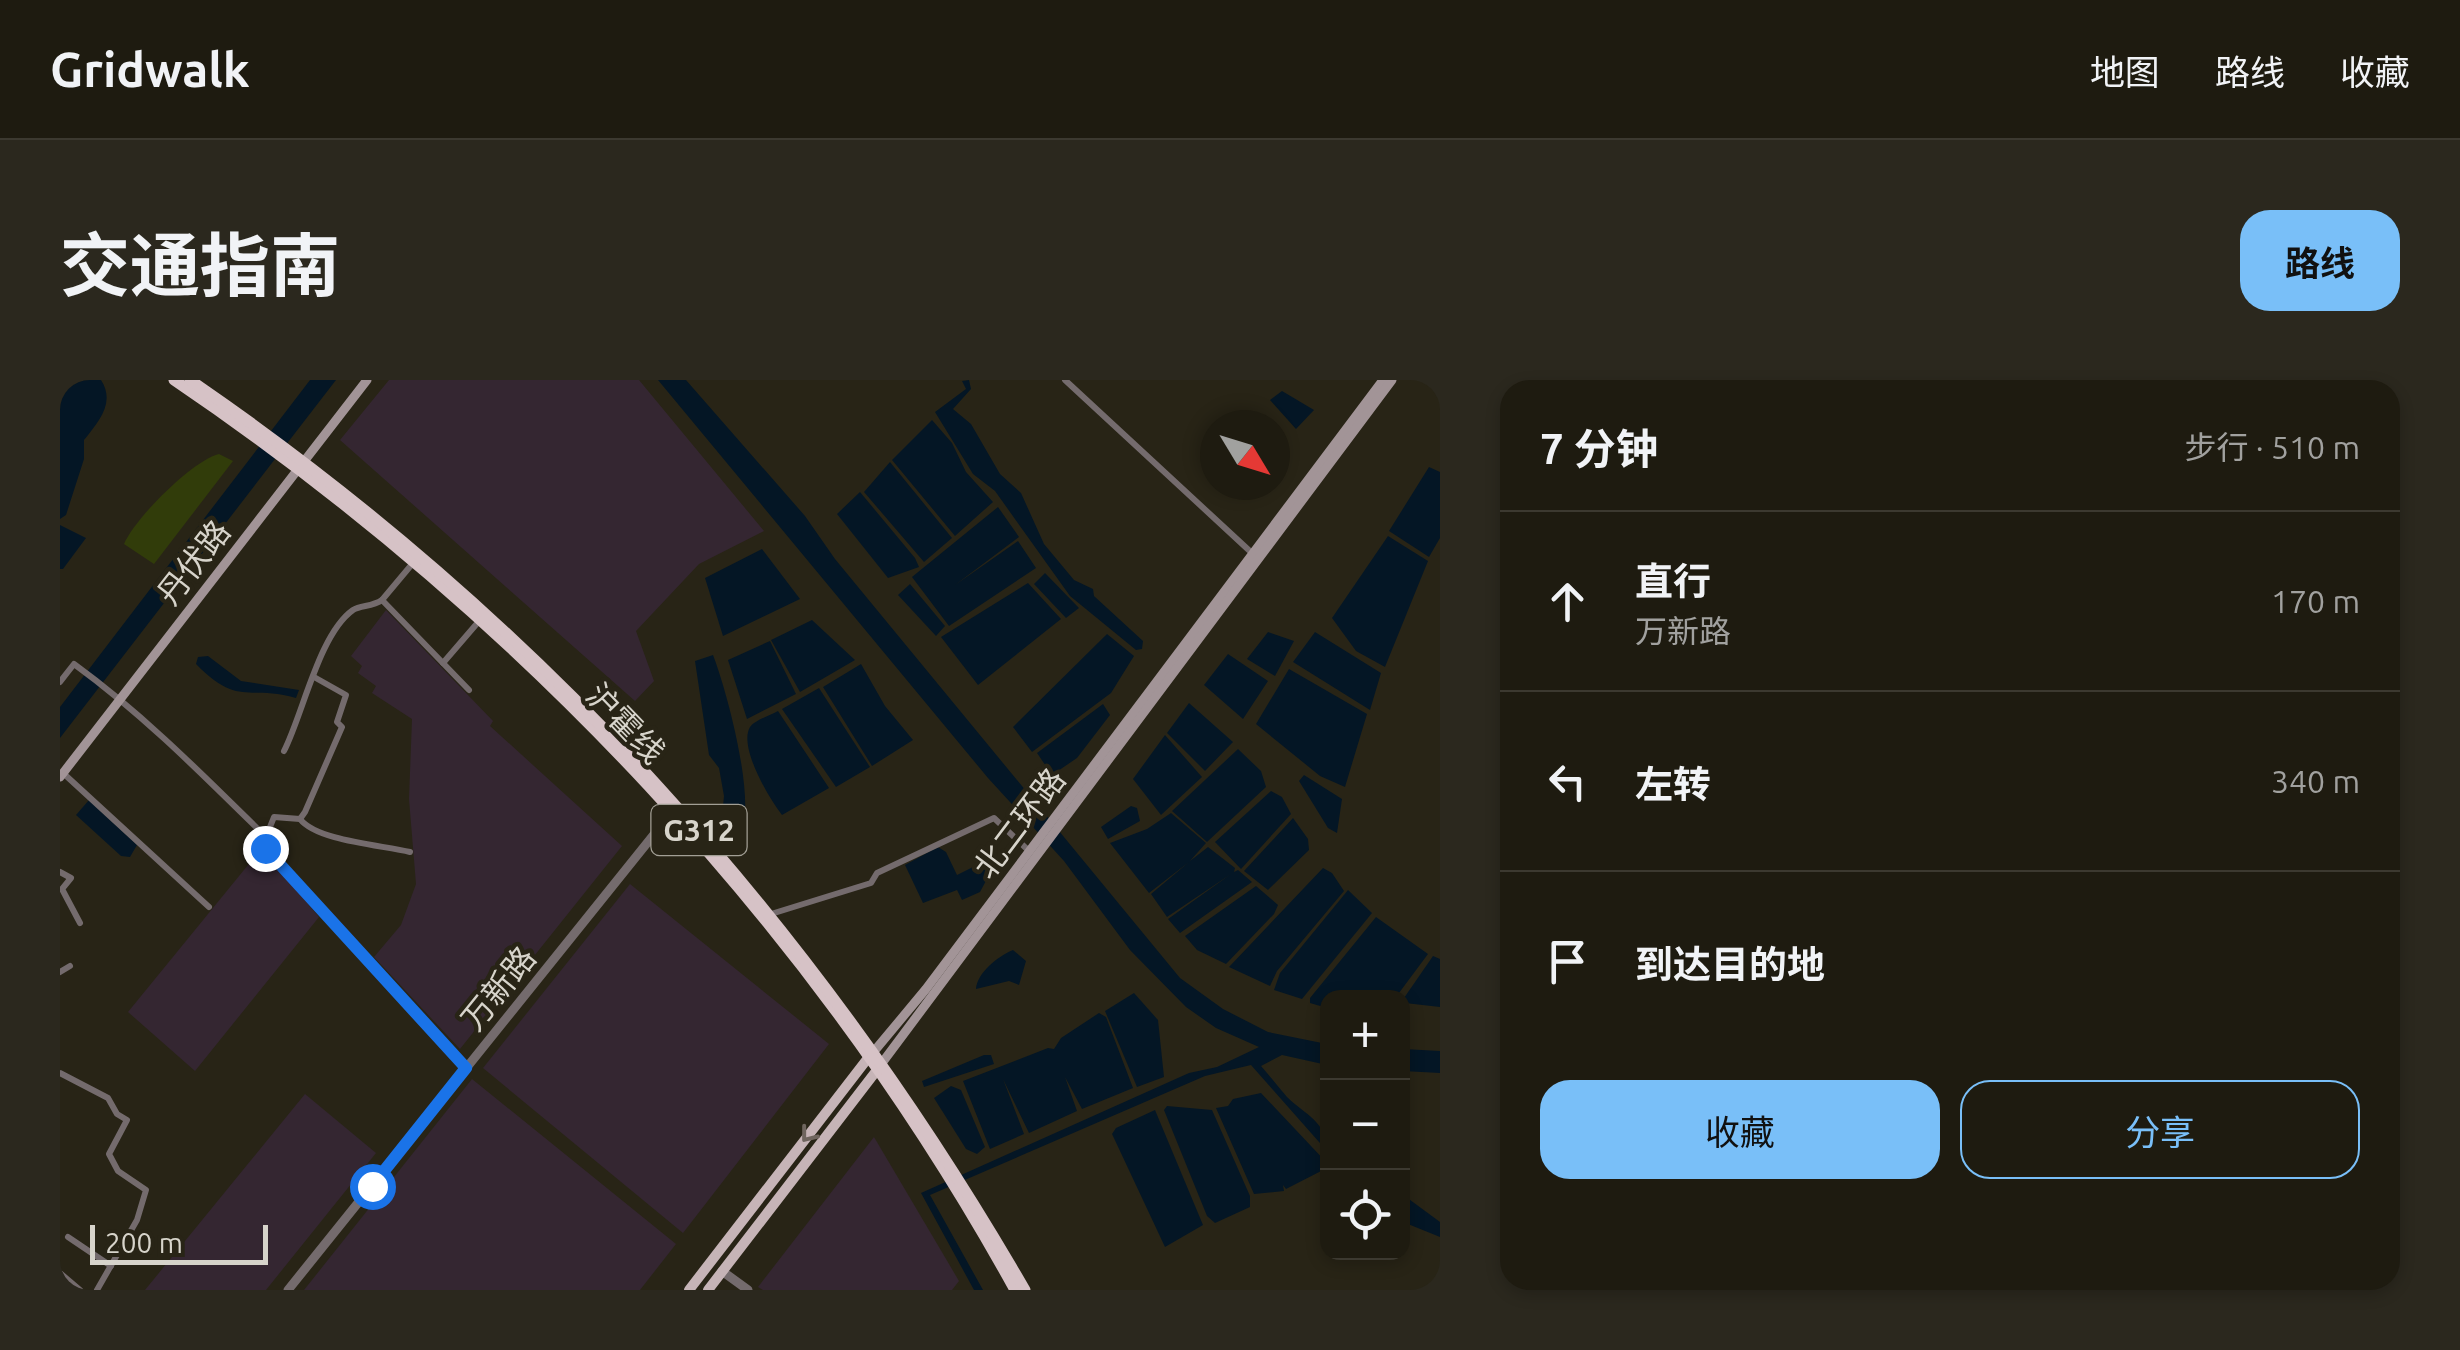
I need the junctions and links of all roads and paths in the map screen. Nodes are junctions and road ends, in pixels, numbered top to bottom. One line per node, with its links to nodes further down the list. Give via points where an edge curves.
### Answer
1 (174, 380): 7 (highway, 沪霍线 / G312)
2 (190, 380): 7 (highway, 沪霍线 / G312)
3 (367, 380): 8 (main road, 丹伏路)
4 (1065, 380): 9 (street)
5 (1383, 380): 9 (main road, 北二环路)
6 (1392, 380): 21 (main road, 北二环路)
7 (260, 434): 8 (highway, 沪霍线 / G312)
8 (300, 464): 10 (highway, 沪霍线 / G312); 17 (main road, 丹伏路)
9 (1253, 554): 21 (main road, 北二环路)
10 (419, 558): 11 (street); 12 (highway, 沪霍线 / G312); 28 (highway, 沪霍线 / G312, via 602,723)
11 (382, 600): 13 (street); 14 (street, via 352,610 324,648)
12 (480, 619): 13 (street); 20 (highway, 沪霍线 / G312)
13 (443, 663): 16 (street)
14 (314, 678): 18 (street); 22 (street, via 346,694 336,722 342,727)
15 (60, 682): 17 (street, via 76,666)
16 (469, 690)
17 (117, 696): 19 (main road, 丹伏路); 23 (street)
18 (284, 751)
19 (61, 775): 27 (street)
20 (672, 812): 32 (highway, 沪霍线 / G312); 34 (street, 万新路)
21 (1059, 817): 24 (main road, 北二环路)
22 (300, 819): 23 (street, via 274,817); 25 (street, via 336,838)
23 (266, 837): 34 (street, via 265,848)
24 (1033, 850): 28 (street, via 994,818 877,873 872,883); 32 (main road, 北二环路); 33 (main road, 北二环路)
25 (410, 852)
26 (60, 872): 29 (street, via 71,878 62,889)
27 (210, 908)
28 (771, 914): 32 (highway, 沪霍线 / G312)
29 (80, 924)
30 (70, 966): 31 (street)
31 (60, 972)
32 (871, 1054): 33 (highway, 沪霍线 / G312); 37 (main road, 北二环路, one-way to 37)
33 (880, 1066): 39 (main road, 北二环路); 47 (highway, 沪霍线 / G312); 48 (highway, 沪霍线 / G312, via 960,1178)
34 (466, 1068): 43 (street, 万新路)
35 (60, 1073): 38 (street, via 108,1098 127,1120 110,1154 118,1172 146,1190)
36 (68, 1237): 38 (street)
37 (710, 1262): 39 (main road); 44 (main road, 北二环路)
38 (111, 1266): 42 (street)
39 (722, 1272): 45 (main road, 北二环路); 46 (street)
40 (60, 1273): 41 (street)
41 (80, 1290)
42 (97, 1290)
43 (288, 1290)
44 (689, 1290)
45 (708, 1290)
46 (748, 1290)
47 (1015, 1290)
48 (1025, 1290)

